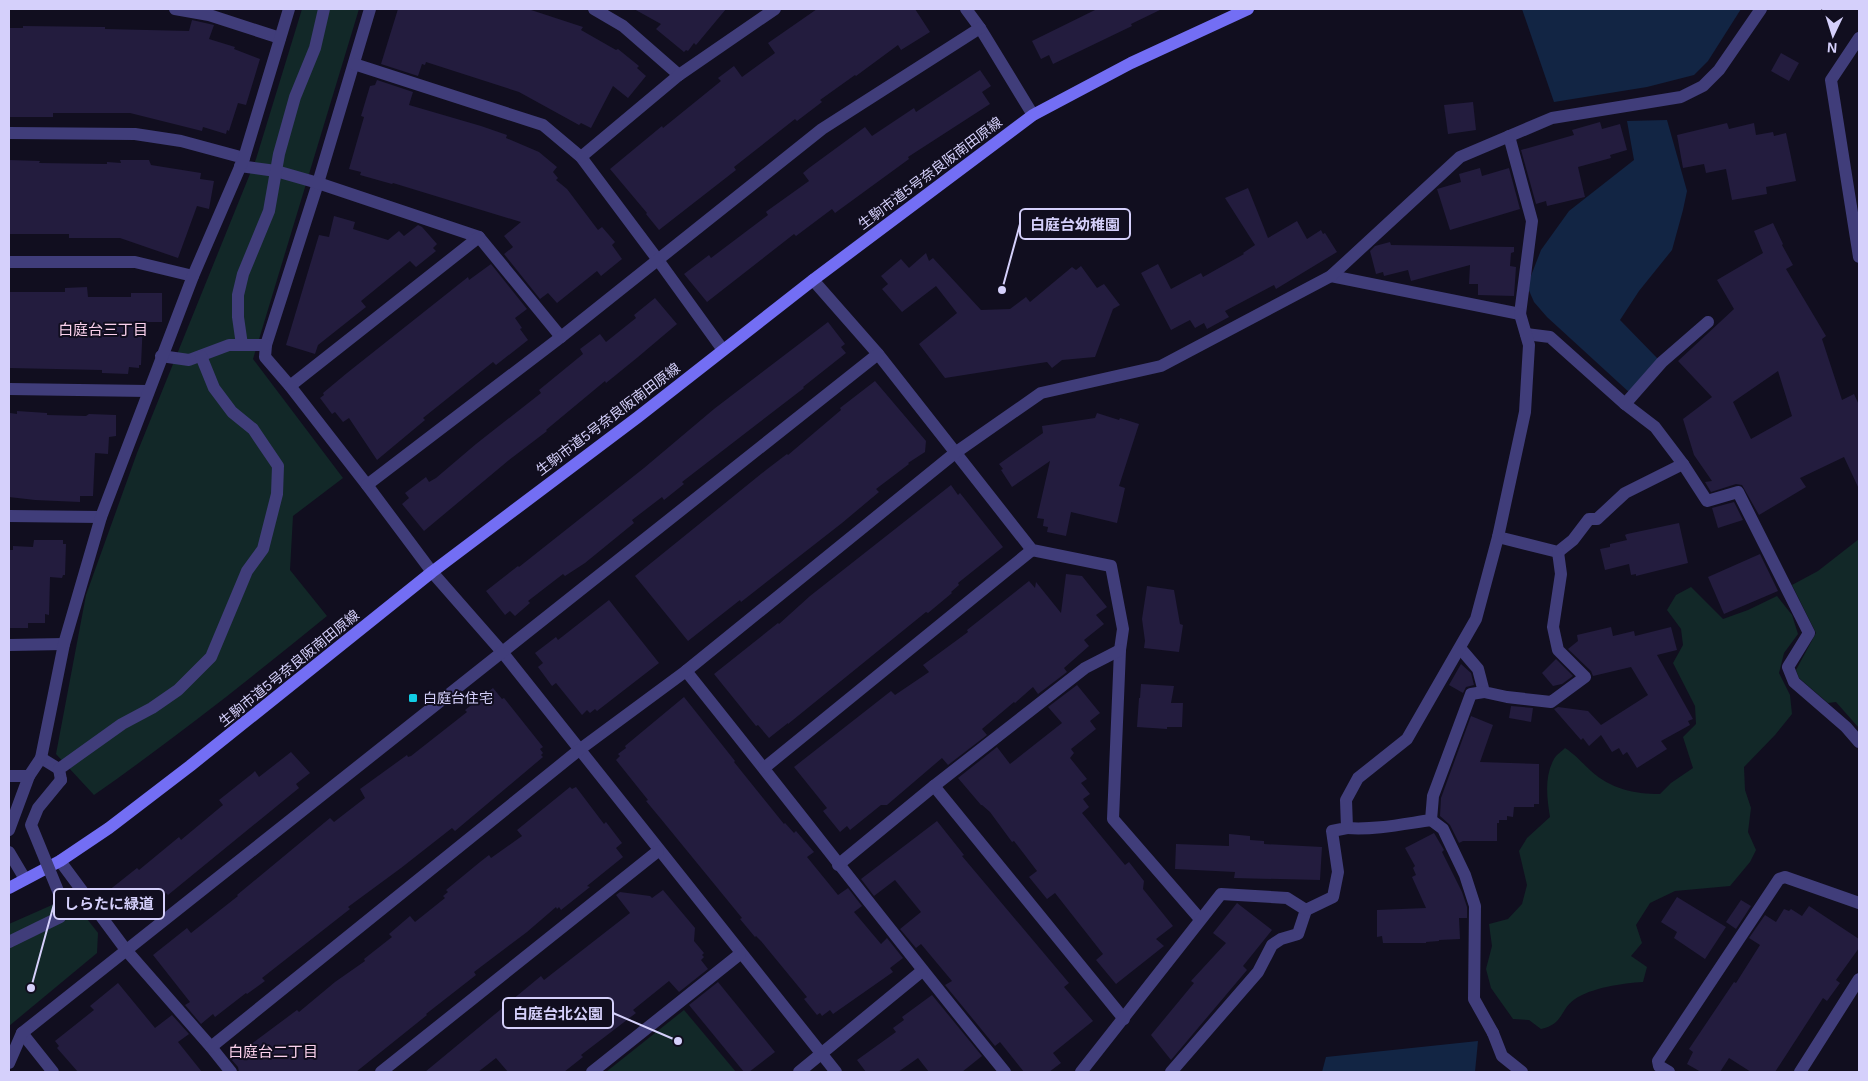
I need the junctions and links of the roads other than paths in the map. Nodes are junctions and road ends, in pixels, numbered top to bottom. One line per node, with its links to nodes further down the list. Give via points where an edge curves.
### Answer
1 (175, 9): 11 (street, via 209,15)
2 (289, 9): 11 (street)
3 (324, 9): 20 (street, via 315,48 288,119)
4 (370, 9): 13 (street)
5 (594, 9): 14 (street, via 623,26)
6 (775, 9): 14 (street)
7 (966, 9): 10 (street)
8 (1248, 9): 15 (street, 生駒市道5号奈良阪南田原線, via 1130,64)
9 (1761, 9): 17 (street, via 1720,70 1703,86 1681,97 1552,118)
10 (980, 28): 15 (street); 24 (street, via 822,130)
11 (280, 38): 19 (street)
12 (1859, 38): 23 (street, via 1831,80)
13 (354, 64): 18 (street, via 543,124); 21 (street)
14 (679, 75): 18 (street)
15 (1033, 115): 28 (street, 生駒市道5号奈良阪南田原線)
16 (9, 133): 19 (street, via 135,134 181,141)
17 (1509, 136): 27 (street, via 1460,157); 29 (street, via 1532,221)
18 (581, 158): 24 (street)
19 (242, 162): 20 (street); 26 (street)
20 (276, 171): 21 (street); 33 (street, via 269,211 243,274 238,295)
21 (318, 183): 22 (street); 34 (street)
22 (479, 237): 32 (street); 39 (street)
23 (1859, 257)
24 (658, 260): 32 (street); 35 (street)
25 (9, 262): 26 (street, via 135,262)
26 (192, 276): 37 (street)
27 (1331, 276): 29 (street); 43 (street, via 1162,366 1041,393)
28 (813, 280): 35 (street, 生駒市道5号奈良阪南田原線); 36 (street)
29 (1520, 314): 31 (street)
30 (1708, 322): 42 (street, via 1662,362)
31 (1526, 334): 42 (street, via 1550,337); 48 (street, via 1529,345 1525,412)
32 (561, 337): 45 (street)
33 (242, 345): 34 (street); 38 (street, via 229,344)
34 (266, 346): 39 (street, via 265,357)
35 (723, 350): 51 (street, 生駒市道5号奈良阪南田原線)
36 (878, 354): 43 (street); 56 (street)
37 (161, 356): 38 (street, via 189,360); 41 (street)
38 (201, 356): 63 (street, via 214,388 232,412 253,429 278,466 277,494 263,549 247,571 211,658 178,690 122,724)
39 (290, 386): 45 (street)
40 (9, 389): 41 (street)
41 (148, 391): 47 (street)
42 (1624, 404): 44 (street, via 1655,427)
43 (955, 453): 49 (street); 57 (street)
44 (1683, 464): 50 (street, via 1625,493 1597,520 1589,519); 59 (street, via 1707,501 1738,492 1809,633 1788,667 1794,682 1846,726)
45 (367, 485): 51 (street)
46 (9, 516): 47 (street)
47 (101, 517): 52 (street)
48 (1498, 537): 50 (street); 54 (street, via 1476,619)
49 (1032, 550): 55 (street, via 1111,566 1123,629); 62 (street)
50 (1558, 552): 58 (street, via 1561,574 1553,627 1558,650 1585,677 1551,702)
51 (432, 572): 56 (street); 72 (street, 生駒市道5号奈良阪南田原線, via 190,766)
52 (64, 644): 53 (street); 61 (street)
53 (9, 645)
54 (1460, 648): 58 (street, via 1478,669); 68 (street, via 1408,739 1358,778 1346,800)
55 (1120, 650): 66 (street, via 1084,668); 78 (street, via 1113,819)
56 (503, 652): 60 (street); 80 (street)
57 (686, 671): 60 (street); 62 (street)
58 (1484, 692): 67 (street, via 1471,694 1433,796)
59 (1859, 742)
60 (578, 750): 70 (street); 86 (street)
61 (41, 758): 63 (street); 65 (street)
62 (764, 768): 73 (street)
63 (60, 774): 79 (street, bridge, via 31,825 65,908 60,917)
64 (9, 776): 65 (street)
65 (29, 776): 69 (street)
66 (934, 786): 73 (street); 84 (street)
67 (1431, 820): 68 (street); 98 (street, via 1443,829 1466,876 1475,906 1474,999 1494,1034 1502,1056)
68 (1347, 828): 77 (street, via 1332,831 1338,872 1333,896)
69 (9, 830)
70 (658, 851): 81 (street); 91 (street)
71 (9, 852): 74 (street)
72 (60, 861): 74 (street, 生駒市道5号奈良阪南田原線); 80 (street)
73 (838, 865): 82 (street)
74 (25, 879): 75 (street, 生駒市道5号奈良阪南田原線)
75 (9, 888)
76 (1859, 904): 99 (street, via 1785,877 1779,879 1658,1061 1659,1066)
77 (1306, 910): 78 (street, via 1287,898 1221,894); 97 (street, via 1298,934 1281,938 1272,945 1258,972)
78 (1200, 919): 84 (street)
79 (9, 942)
80 (126, 950): 85 (street); 86 (street)
81 (740, 954): 87 (street); 92 (street)
82 (922, 971): 87 (street); 95 (street)
83 (1859, 979): 100 (street)
84 (1124, 1019): 96 (street)
85 (22, 1033): 88 (street); 89 (street)
86 (211, 1047): 90 (street)
87 (822, 1054): 93 (street); 94 (street)
88 (9, 1063)
89 (53, 1072)
90 (231, 1072)
91 (381, 1072)
92 (592, 1072)
93 (799, 1072)
94 (836, 1072)
95 (1005, 1072)
96 (1080, 1072)
97 (1171, 1072)
98 (1522, 1072)
99 (1669, 1072)
100 (1800, 1072)

